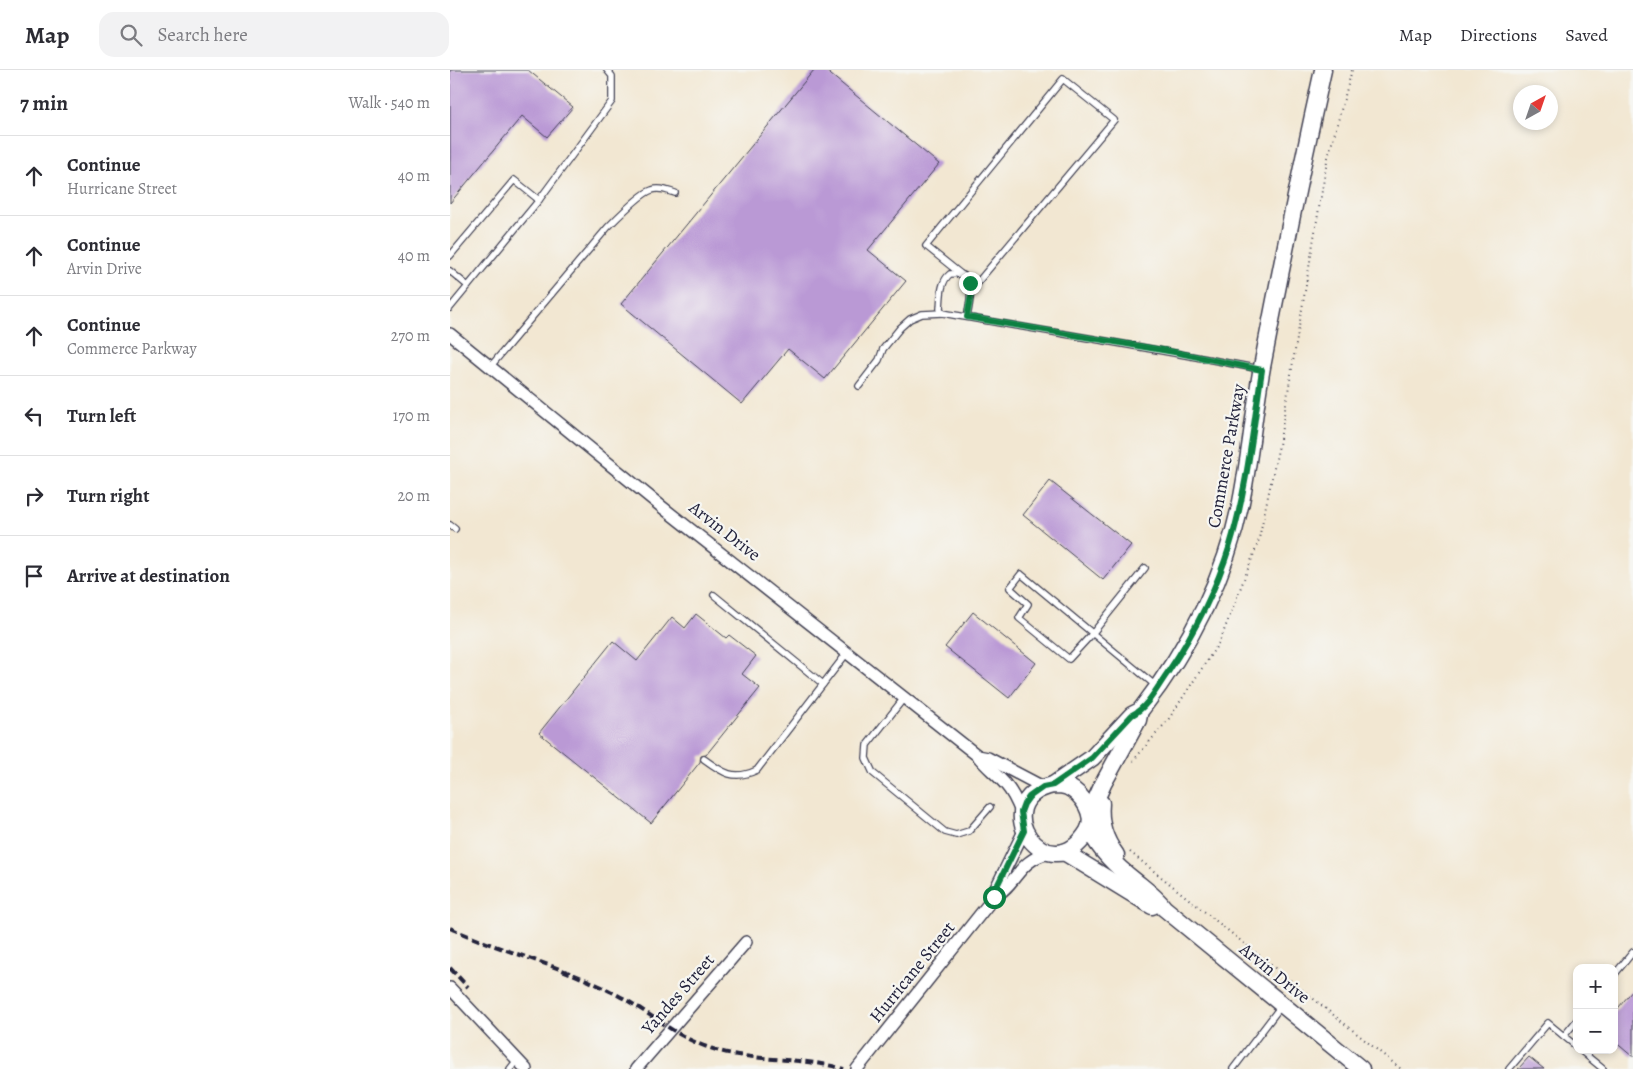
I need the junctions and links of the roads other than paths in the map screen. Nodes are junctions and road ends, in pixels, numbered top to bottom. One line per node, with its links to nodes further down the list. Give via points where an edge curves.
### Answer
1 (607, 70): 4 (lane, via 612,76 612,101)
2 (1323, 70): 15 (street, Commerce Parkway)
3 (675, 193): 14 (lane, via 650,190 628,208 608,227)
4 (539, 200): 5 (lane, via 514,180); 8 (lane)
5 (450, 256)
6 (450, 271): 8 (lane)
7 (962, 275): 9 (lane, via 968,279); 9 (lane, via 926,246 1063,79 1114,120); 11 (lane, via 950,274 943,283 940,309)
8 (468, 286): 10 (lane)
9 (972, 289): 12 (lane)
10 (450, 308)
11 (943, 313): 12 (lane); 16 (lane, via 922,314 905,323)
12 (967, 317): 15 (lane)
13 (450, 334): 14 (street, Arvin Drive)
14 (490, 367): 22 (street, Arvin Drive)
15 (1262, 370): 24 (street, Commerce Parkway, via 1241,502 1230,544 1220,574 1184,648)
16 (859, 386)
17 (450, 525): 18 (lane)
18 (456, 529)
19 (1145, 568): 21 (lane)
20 (714, 595): 23 (lane)
21 (1092, 634): 21 (lane, via 1021,574 1010,588 1028,604 1019,618 1069,659); 24 (lane)
22 (847, 653): 23 (lane); 25 (street, Arvin Drive)
23 (823, 684): 28 (lane, via 757,770 745,776 730,775)
24 (1158, 687): 26 (street, Commerce Parkway)
25 (904, 698): 27 (street, Arvin Drive); 31 (lane, via 867,745 866,758 873,773 945,832 956,836 969,831)
26 (1140, 711): 29 (street, Commerce Parkway); 30 (street, Commerce Parkway, via 1132,715 1092,758)
27 (978, 756): 30 (street, Arvin Drive); 32 (street, Arvin Drive, via 1014,795)
28 (704, 759)
29 (1102, 784): 33 (street, Commerce Parkway); 36 (street, via 1102,828 1114,853)
30 (1048, 786): 32 (street, via 1029,797); 33 (street, Arvin Drive, via 1067,787 1081,796)
31 (990, 807)
32 (1021, 812): 34 (street, Arvin Drive)
33 (1090, 821): 35 (street, via 1079,843); 36 (street, Arvin Drive, via 1096,843)
34 (1024, 831): 35 (street, Arvin Drive, via 1034,845); 37 (street, Hurricane Street)
35 (1056, 852): 37 (street, Hurricane Street, via 1030,860 1002,893); 38 (street, Arvin Drive, via 1151,905)
36 (1133, 879): 38 (street, Arvin Drive, via 1157,898)
37 (994, 897): 51 (street, Hurricane Street)
38 (1164, 908): 43 (street, Arvin Drive)
39 (746, 942): 50 (street, Yandes Street)
40 (1633, 952): 41 (lane)
41 (1618, 970)
42 (451, 993): 48 (street)
43 (1282, 1004): 52 (lane); 53 (street, Arvin Drive)
44 (1573, 1025): 45 (lane)
45 (1564, 1036): 46 (lane); 54 (lane, via 1548,1023)
46 (1573, 1044)
47 (1585, 1054): 55 (lane)
48 (514, 1064): 49 (street)
49 (526, 1069)
50 (636, 1069)
51 (857, 1069)
52 (1233, 1069)
53 (1361, 1069)
54 (1509, 1069)
55 (1603, 1069)

